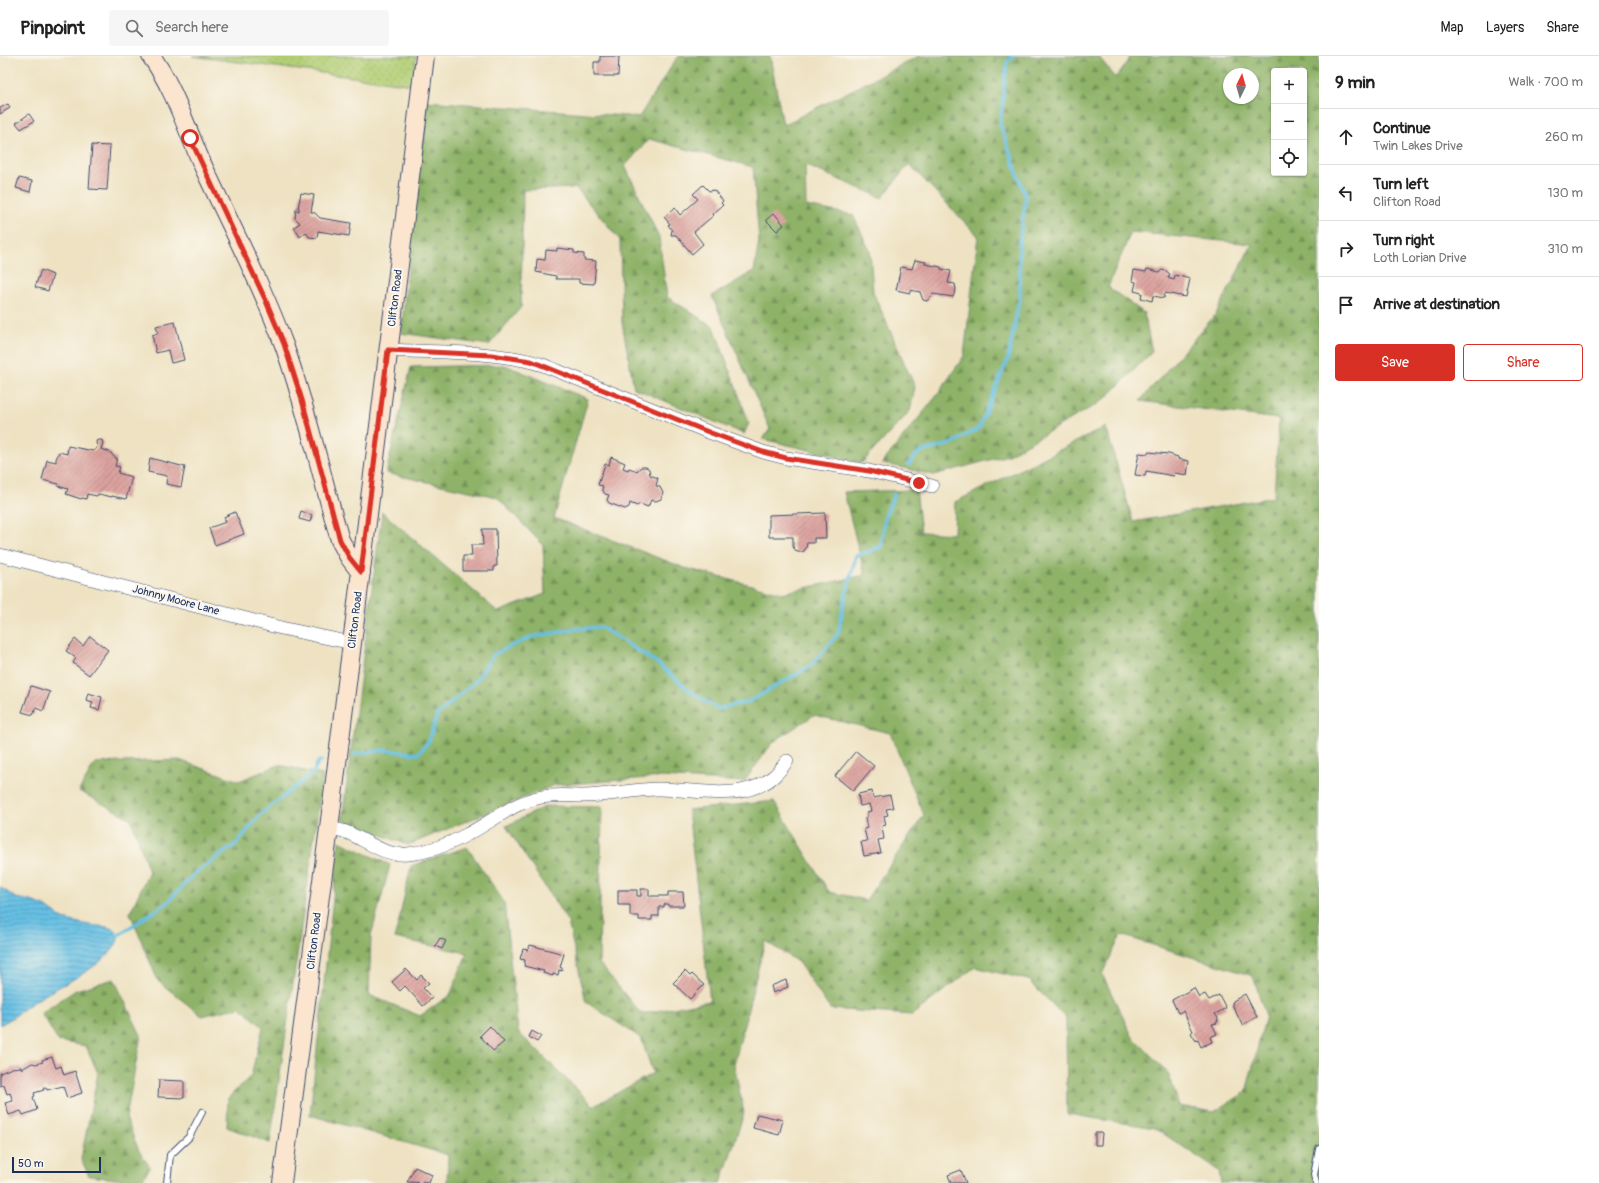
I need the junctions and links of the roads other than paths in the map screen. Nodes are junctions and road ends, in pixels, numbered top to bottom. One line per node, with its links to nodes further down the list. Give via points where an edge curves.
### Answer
1 (151, 56): 6 (main road, via 171,90 190,138 284,344 340,540)
2 (425, 56): 3 (main road, Clifton Road)
3 (388, 350): 4 (street, via 491,355 531,361 763,452 869,471); 6 (main road, Clifton Road)
4 (932, 486)
5 (0, 555): 7 (street, Johnny Moore Lane, via 281,628)
6 (361, 572): 7 (main road, Clifton Road)
7 (352, 643): 9 (main road, Clifton Road)
8 (787, 760): 9 (street, via 780,771 769,780 757,787 740,791 660,789 584,796 547,796 528,800 458,839 435,848 408,854 386,852 346,832)
9 (329, 828): 13 (main road, Clifton Road)
10 (202, 1112): 12 (lane, via 189,1137 170,1155)
11 (1319, 1149): 14 (lane, via 1314,1175)
12 (167, 1183)
13 (282, 1183)
14 (1316, 1183)

